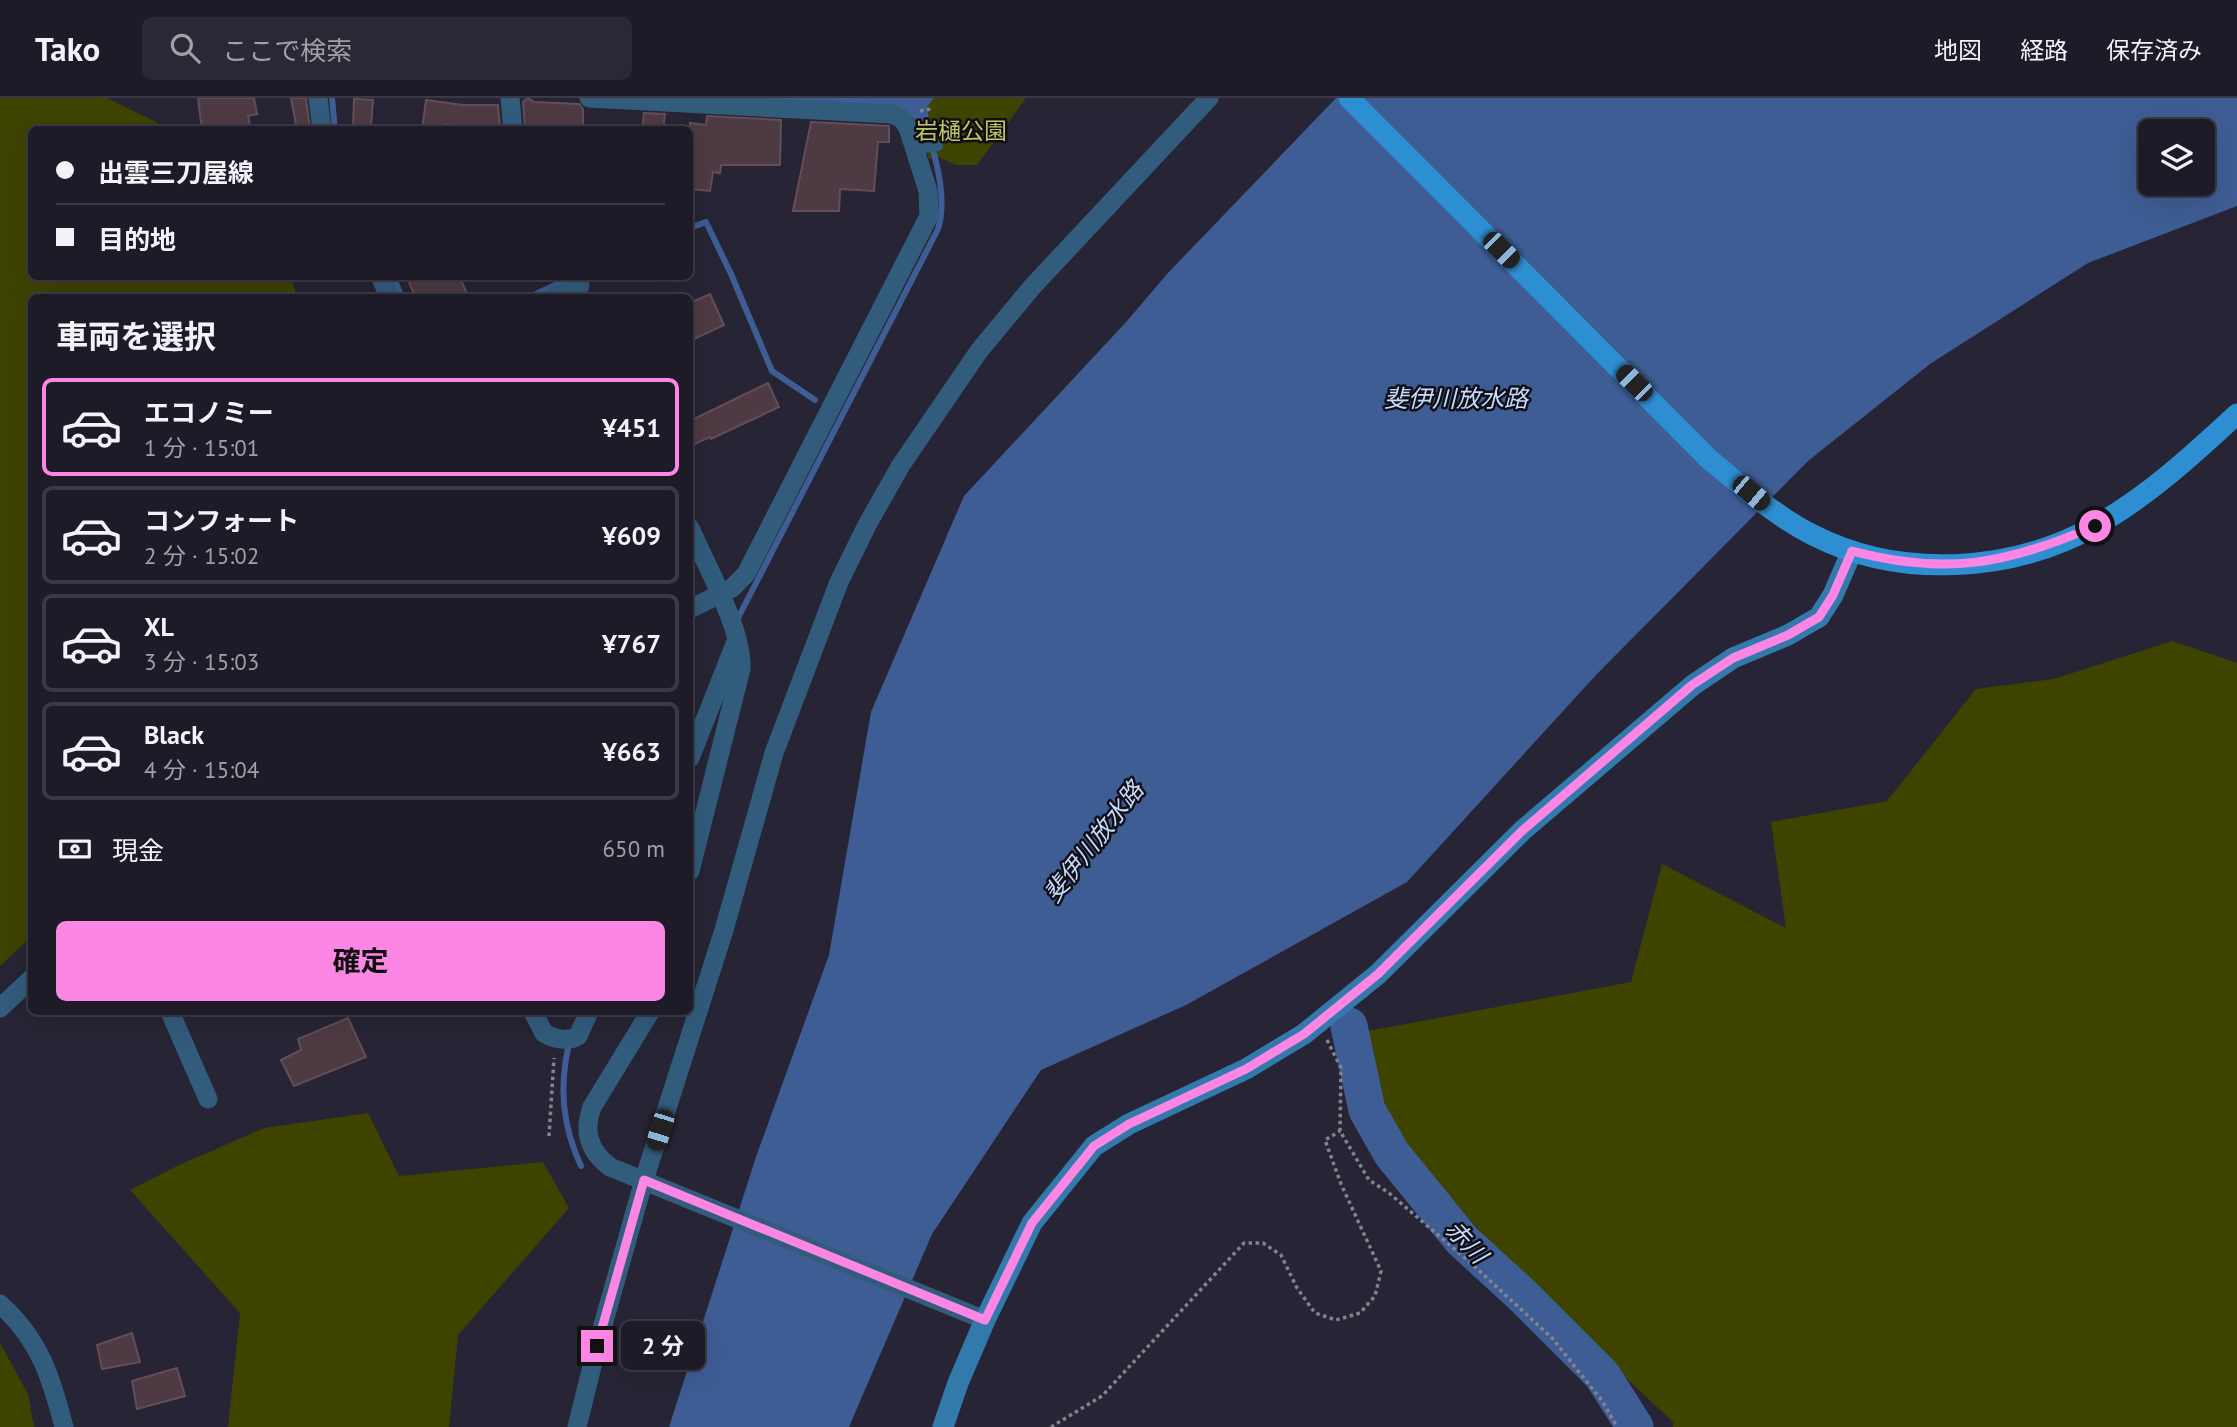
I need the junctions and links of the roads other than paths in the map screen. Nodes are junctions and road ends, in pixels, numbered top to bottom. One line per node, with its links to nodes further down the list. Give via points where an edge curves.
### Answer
1 (318, 98): 8 (street)
2 (510, 98): 9 (street)
3 (589, 98): 6 (street)
4 (1209, 98): 27 (street, via 1032,287 979,351 901,465 867,525 839,582 774,753 724,930)
5 (1349, 98): 14 (main road, via 1710,460 1772,510 1813,535)
6 (732, 101): 7 (street)
7 (847, 104): 15 (street, via 897,116 928,147 929,216 746,574)
8 (322, 126)
9 (513, 126)
10 (580, 287): 11 (street)
11 (563, 294)
12 (2237, 414): 14 (main road, via 2144,493 2095,526 2048,547 2005,559 1961,564 1887,560)
13 (693, 535): 15 (street)
14 (1852, 551): 29 (street, via 1819,617 1733,658 1692,685 1523,830 1378,974 1319,1023 1246,1069 1129,1124 1094,1146 1032,1223)
15 (720, 595): 16 (street); 17 (street)
16 (693, 608)
17 (734, 633): 18 (street); 19 (street, via 741,669)
18 (693, 749)
19 (693, 859)
20 (28, 982): 21 (street)
21 (0, 1008)
22 (171, 1015): 26 (street)
23 (534, 1015): 24 (street, via 541,1030 564,1039 583,1027)
24 (588, 1015)
25 (648, 1015): 27 (street, via 592,1107 587,1134 598,1158)
26 (208, 1099)
27 (644, 1180): 29 (street); 31 (street)
28 (0, 1304): 30 (street, via 30,1336 44,1361)
29 (985, 1320): 32 (street)
30 (64, 1427)
31 (578, 1427)
32 (943, 1427)

